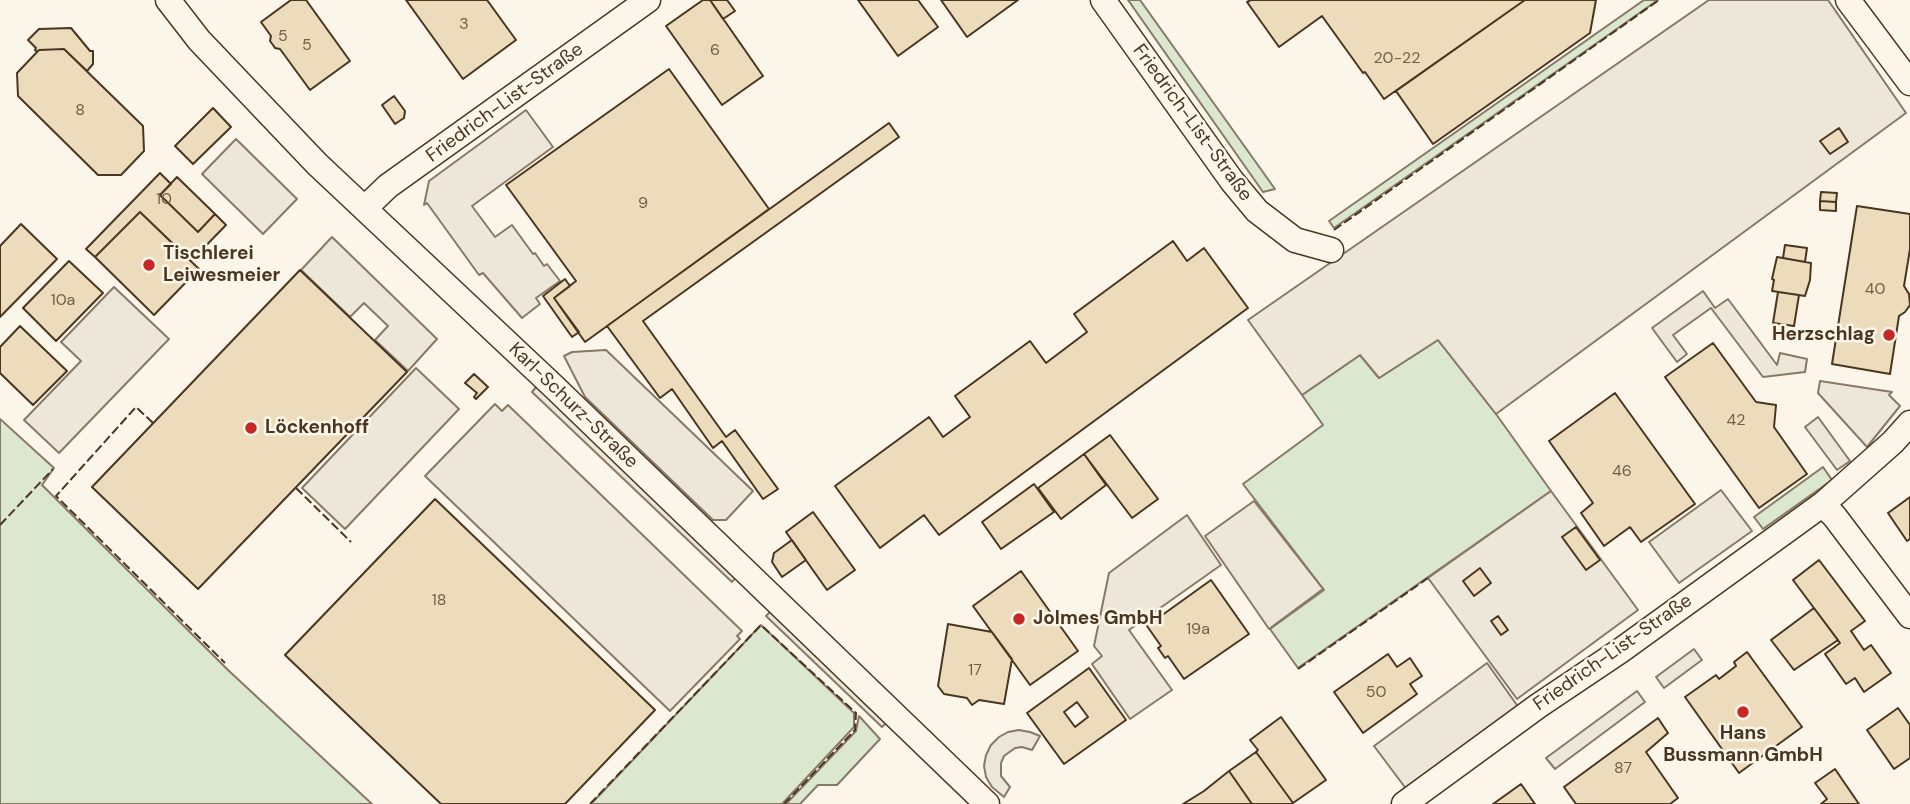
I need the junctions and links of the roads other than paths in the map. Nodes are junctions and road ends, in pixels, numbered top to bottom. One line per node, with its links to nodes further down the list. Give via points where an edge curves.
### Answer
1 (168, 0): 6 (street, Karl-Schurz-Straße, via 257,102)
2 (648, 0): 6 (street, Friedrich-List-Straße, via 388,186)
3 (1103, 0): 7 (street, Friedrich-List-Straße, via 1257,211 1295,240)
4 (1848, 0): 5 (street)
5 (1910, 83)
6 (365, 208): 11 (street, Karl-Schurz-Straße)
7 (1331, 250)
8 (1910, 422): 9 (street, Friedrich-List-Straße)
9 (1824, 504): 10 (street); 12 (street, Friedrich-List-Straße)
10 (1910, 617)
11 (987, 804)
12 (1404, 804)

